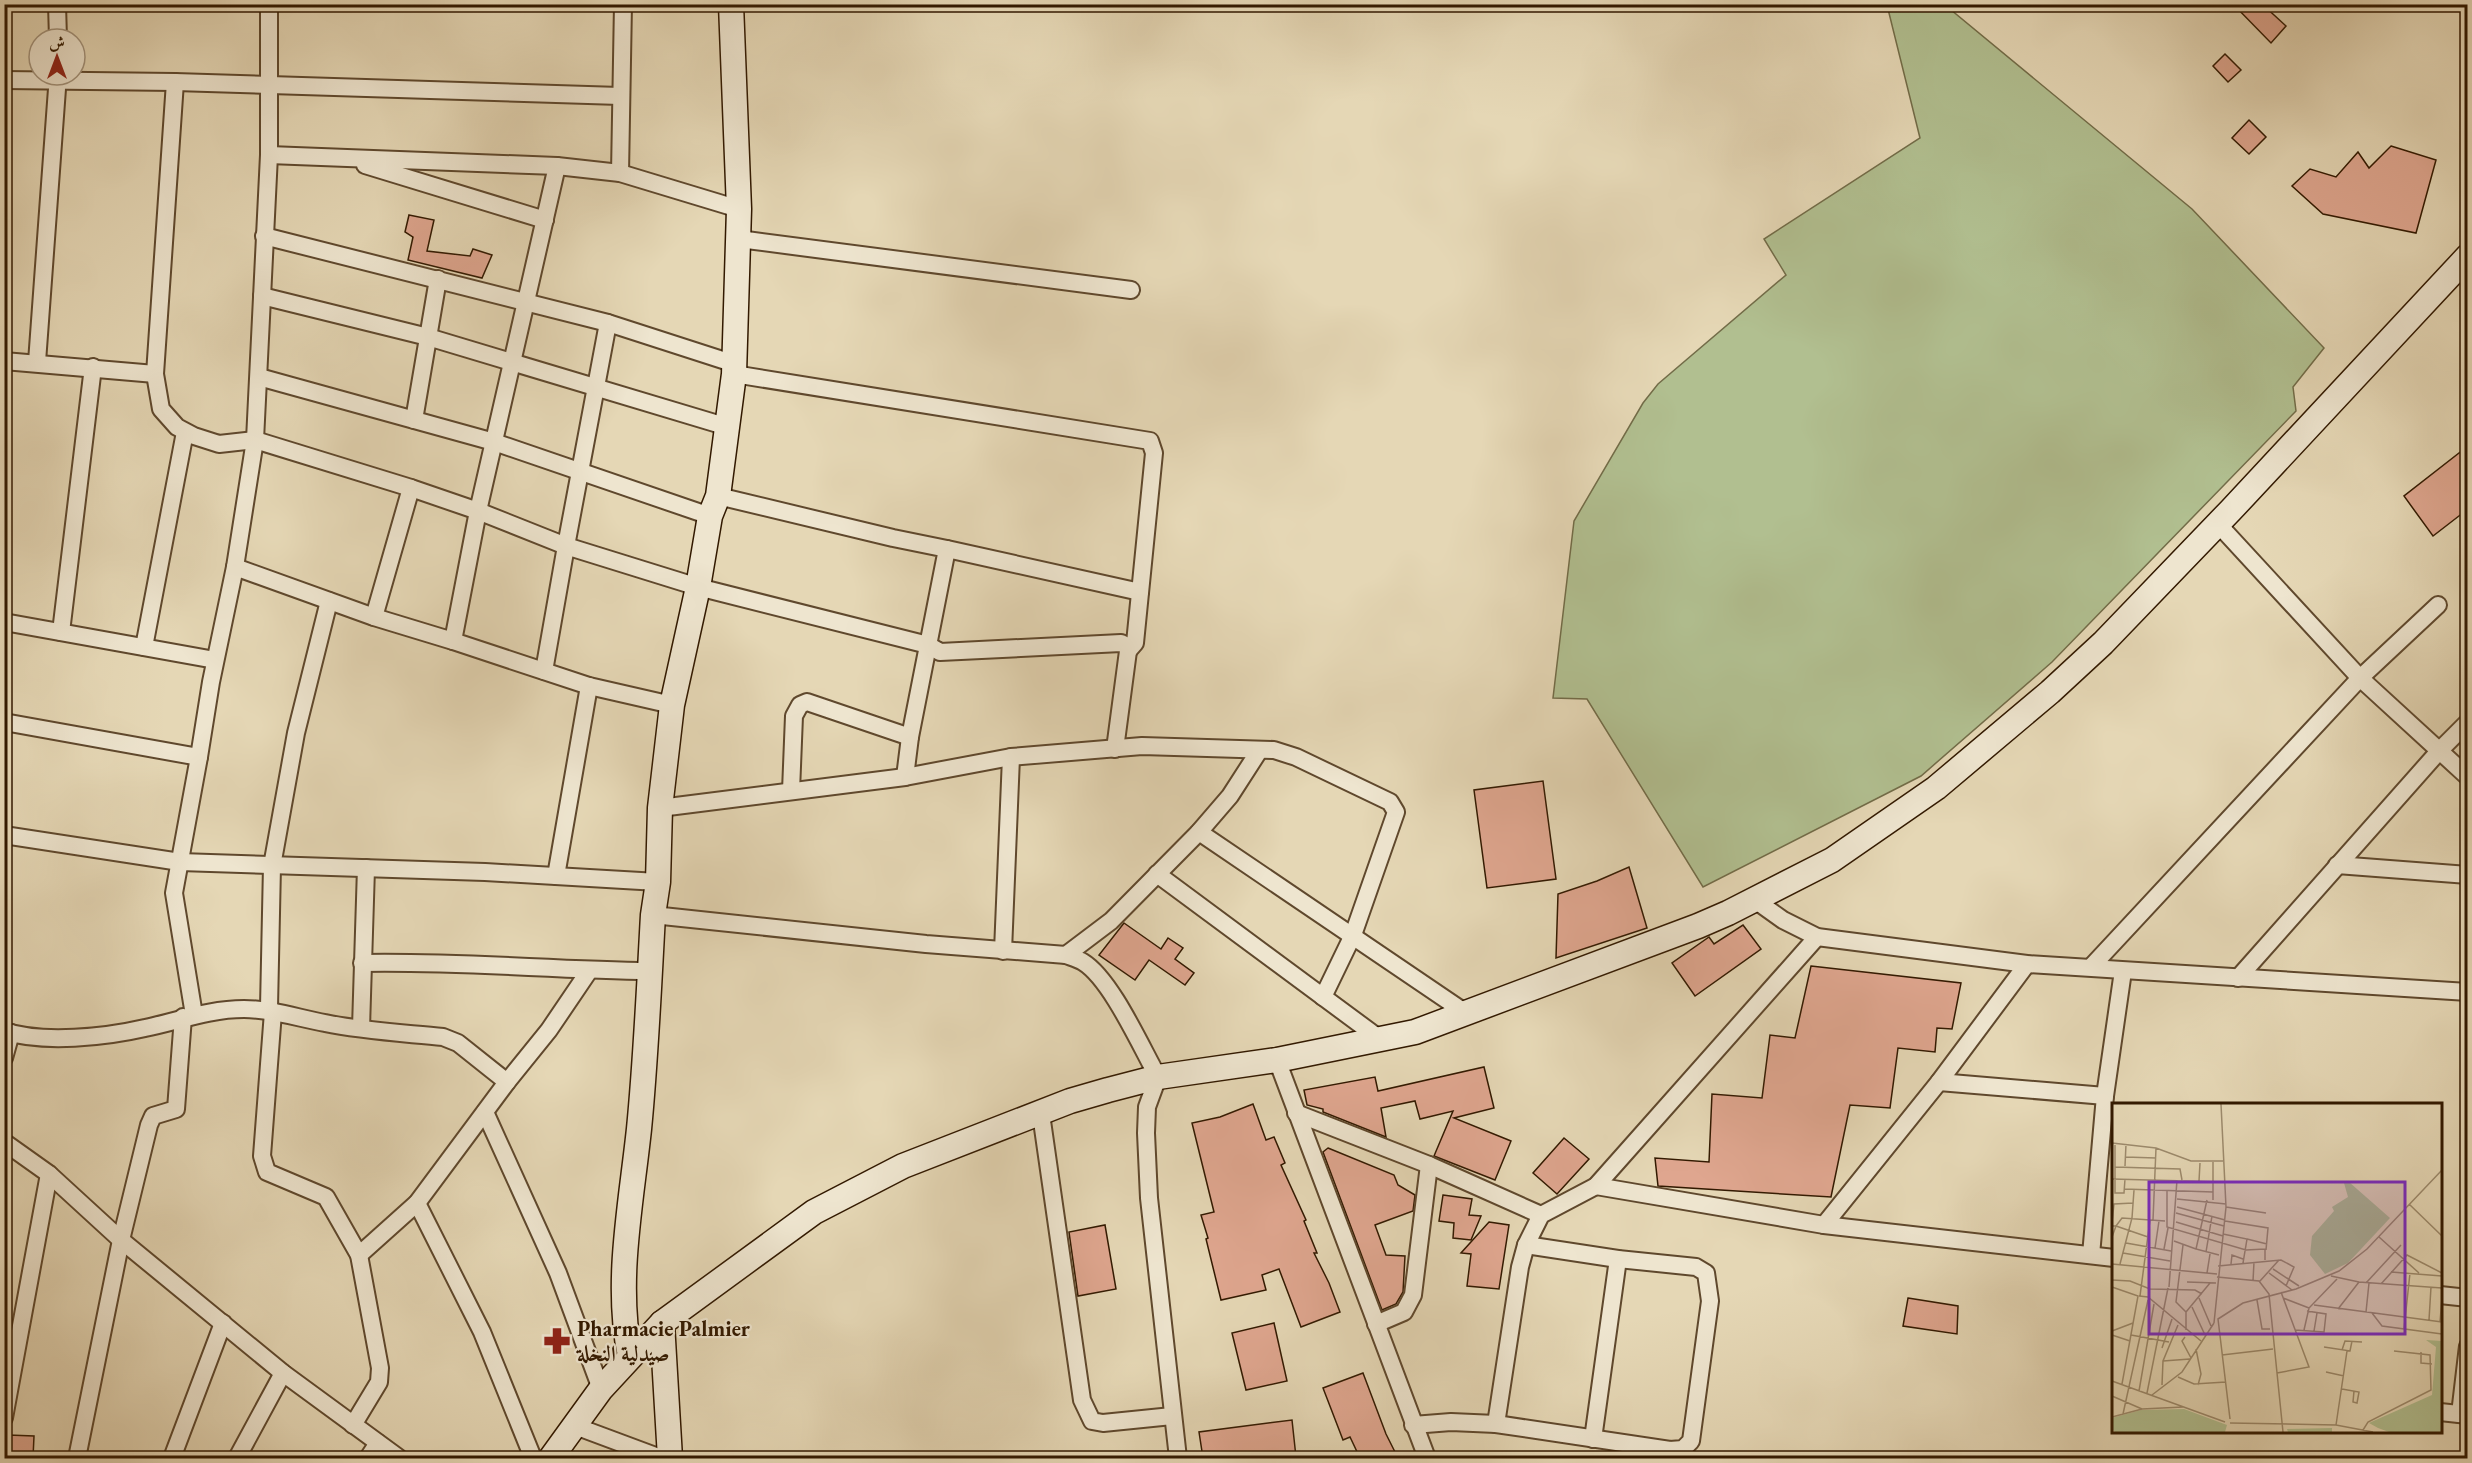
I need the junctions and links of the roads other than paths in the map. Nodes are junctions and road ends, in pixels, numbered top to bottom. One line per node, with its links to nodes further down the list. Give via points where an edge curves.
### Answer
1 (57, 4): 5 (street)
2 (269, 4): 10 (street)
3 (623, 4): 12 (street)
4 (731, 4): 17 (main road)
5 (58, 27)
6 (4, 80): 7 (street)
7 (27, 80)
8 (87, 80): 9 (street)
9 (175, 82): 10 (street); 33 (street)
10 (268, 86): 12 (street); 13 (street)
11 (57, 87): 29 (street)
12 (620, 96): 16 (street)
13 (269, 155): 14 (street); 19 (street)
14 (344, 158): 15 (street); 18 (street)
15 (557, 166): 16 (street); 18 (street)
16 (620, 173): 17 (street)
17 (739, 209): 20 (main road)
18 (545, 220): 25 (street)
19 (264, 236): 22 (street); 24 (street)
20 (739, 239): 23 (street); 32 (main road)
21 (2468, 256): 45 (main road)
22 (438, 279): 25 (street); 27 (street)
23 (1131, 290)
24 (262, 296): 27 (street); 34 (street)
25 (527, 301): 26 (street); 30 (street)
26 (608, 323): 32 (street); 35 (street)
27 (428, 337): 30 (street); 36 (street)
28 (4, 361): 29 (street)
29 (37, 362): 31 (street)
30 (512, 362): 35 (street); 40 (street)
31 (93, 368): 33 (street); 55 (street)
32 (734, 369): 37 (main road); 50 (street, via 1150,441 1154,453)
33 (155, 374): 38 (street, via 161,408)
34 (259, 377): 36 (street); 39 (street)
35 (596, 387): 37 (street); 41 (street)
36 (414, 420): 40 (street)
37 (728, 427): 43 (main road)
38 (184, 432): 39 (street, via 219,444); 58 (street)
39 (255, 440): 42 (street); 48 (street)
40 (494, 442): 41 (street); 44 (street)
41 (580, 472): 43 (street); 46 (street)
42 (411, 489): 44 (street); 53 (street)
43 (714, 506): 47 (street); 49 (main road)
44 (478, 511): 46 (street); 56 (street)
45 (2218, 524): 62 (street); 87 (main road, via 2103,643 1936,788 1832,860)
46 (566, 546): 49 (street); 61 (street)
47 (947, 549): 50 (street); 57 (street)
48 (235, 567): 51 (street); 60 (street)
49 (698, 587): 57 (street); 64 (main road)
50 (1140, 592): 59 (street, via 1135,643)
51 (329, 601): 53 (street); 81 (street, via 296,733)
52 (2438, 605): 62 (street)
53 (374, 617): 56 (street)
54 (4, 621): 55 (street)
55 (61, 632): 58 (street)
56 (453, 641): 61 (street)
57 (928, 645): 59 (street, via 940,652 1120,644 1127,646); 67 (street)
58 (144, 647): 60 (street)
59 (1128, 651): 68 (street)
60 (215, 660): 71 (street)
61 (544, 671): 63 (street)
62 (2360, 678): 69 (street); 95 (street)
63 (589, 686): 64 (street); 85 (street)
64 (672, 705): 76 (main road)
65 (4, 722): 71 (street)
66 (2468, 722): 69 (street)
67 (910, 737): 73 (street); 75 (street, via 807,702 800,705 794,716)
68 (1115, 748): 70 (street, via 1197,746); 72 (street)
69 (2440, 750): 74 (street); 80 (street)
70 (1259, 751): 77 (street, via 1230,796); 89 (street, via 1274,750 1296,757 1393,805 1395,820)
71 (200, 757): 79 (street)
72 (1011, 757): 73 (street); 91 (street)
73 (905, 777): 75 (street)
74 (2468, 777)
75 (791, 791): 76 (street)
76 (660, 808): 86 (main road)
77 (1199, 832): 83 (street); 89 (street)
78 (4, 836): 79 (street)
79 (180, 862): 81 (street); 104 (street, via 174,893)
80 (2337, 865): 84 (street); 99 (street)
81 (272, 866): 82 (street); 102 (street, via 269,1007)
82 (366, 868): 85 (street); 93 (street)
83 (1157, 874): 92 (street, via 1111,921); 101 (street)
84 (2468, 875)
85 (556, 876): 86 (street)
86 (658, 882): 88 (main road)
87 (1755, 900): 90 (street); 103 (main road, via 1698,926)
88 (653, 915): 91 (street); 97 (main road)
89 (1353, 935): 101 (street); 103 (street)
90 (1817, 937): 94 (street); 120 (street)
91 (1003, 951): 92 (street)
92 (1065, 956): 110 (street, via 1082,962 1106,985)
93 (362, 963): 96 (street, via 420,962); 105 (street)
94 (2027, 964): 95 (street); 112 (street)
95 (2091, 967): 98 (street)
96 (589, 971): 97 (street); 111 (street)
97 (650, 971): 136 (main road, via 623,1296)
98 (2123, 971): 99 (street); 113 (street)
99 (2238, 978): 100 (street)
100 (2468, 992)
101 (1323, 997): 107 (street)
102 (273, 1012): 104 (street, via 241,1009); 105 (street); 126 (street, via 263,1161 267,1172 326,1197)
103 (1466, 1013): 107 (main road, via 1415,1032)
104 (189, 1016): 106 (street, via 144,1028 78,1036); 124 (street, via 176,1109 153,1116 149,1125)
105 (361, 1028): 111 (street, via 443,1037 458,1043)
106 (8, 1032): 108 (street)
107 (1380, 1039): 109 (main road)
108 (4, 1059)
109 (1277, 1060): 110 (main road); 115 (street)
110 (1158, 1077): 116 (main road, via 1070,1101); 141 (street, via 1147,1107 1146,1133)
111 (507, 1082): 114 (street)
112 (1939, 1082): 113 (street); 123 (street)
113 (2105, 1096): 127 (street)
114 (485, 1112): 121 (street); 138 (street, via 558,1273)
115 (1296, 1113): 118 (street); 134 (street)
116 (1041, 1114): 133 (main road, via 903,1166 814,1212); 141 (street, via 1086,1413 1092,1421 1103,1423)
117 (4, 1142): 119 (street)
118 (1429, 1165): 122 (street); 134 (street, via 1411,1302 1404,1312)
119 (49, 1174): 124 (street); 142 (street)
120 (1596, 1186): 122 (street); 123 (street)
121 (417, 1203): 126 (street); 154 (street, via 482,1332)
122 (1541, 1215): 125 (street)
123 (1824, 1225): 127 (street)
124 (121, 1240): 132 (street); 149 (street)
125 (1526, 1245): 129 (street); 143 (street)
126 (359, 1255): 144 (street, via 380,1368 379,1382)
127 (2091, 1255): 128 (street)
128 (2112, 1258)
129 (1618, 1259): 147 (street); 147 (street, via 1696,1268 1706,1273 1710,1301 1691,1441 1683,1449 1670,1450)
130 (2442, 1295): 131 (street)
131 (2468, 1298)
132 (224, 1323): 137 (street); 150 (street)
133 (662, 1323): 136 (main road); 157 (main road)
134 (1376, 1324): 145 (street)
135 (2468, 1346): 140 (street)
136 (630, 1356): 138 (main road)
137 (283, 1372): 144 (street); 151 (street)
138 (601, 1389): 146 (main road)
139 (2442, 1412): 140 (street)
140 (2464, 1414)
141 (1172, 1416): 158 (street)
142 (4, 1418)
143 (1496, 1424): 145 (street); 147 (street)
144 (353, 1425): 148 (street)
145 (1413, 1425): 159 (street)
146 (575, 1426): 155 (main road); 156 (street)
147 (1593, 1439)
148 (378, 1443): 152 (street); 153 (street)
149 (77, 1458)
150 (172, 1458)
151 (237, 1458)
152 (368, 1458)
153 (399, 1458)
154 (533, 1458)
155 (551, 1458)
156 (661, 1458)
157 (670, 1458)
158 (1178, 1458)
159 (1427, 1458)

